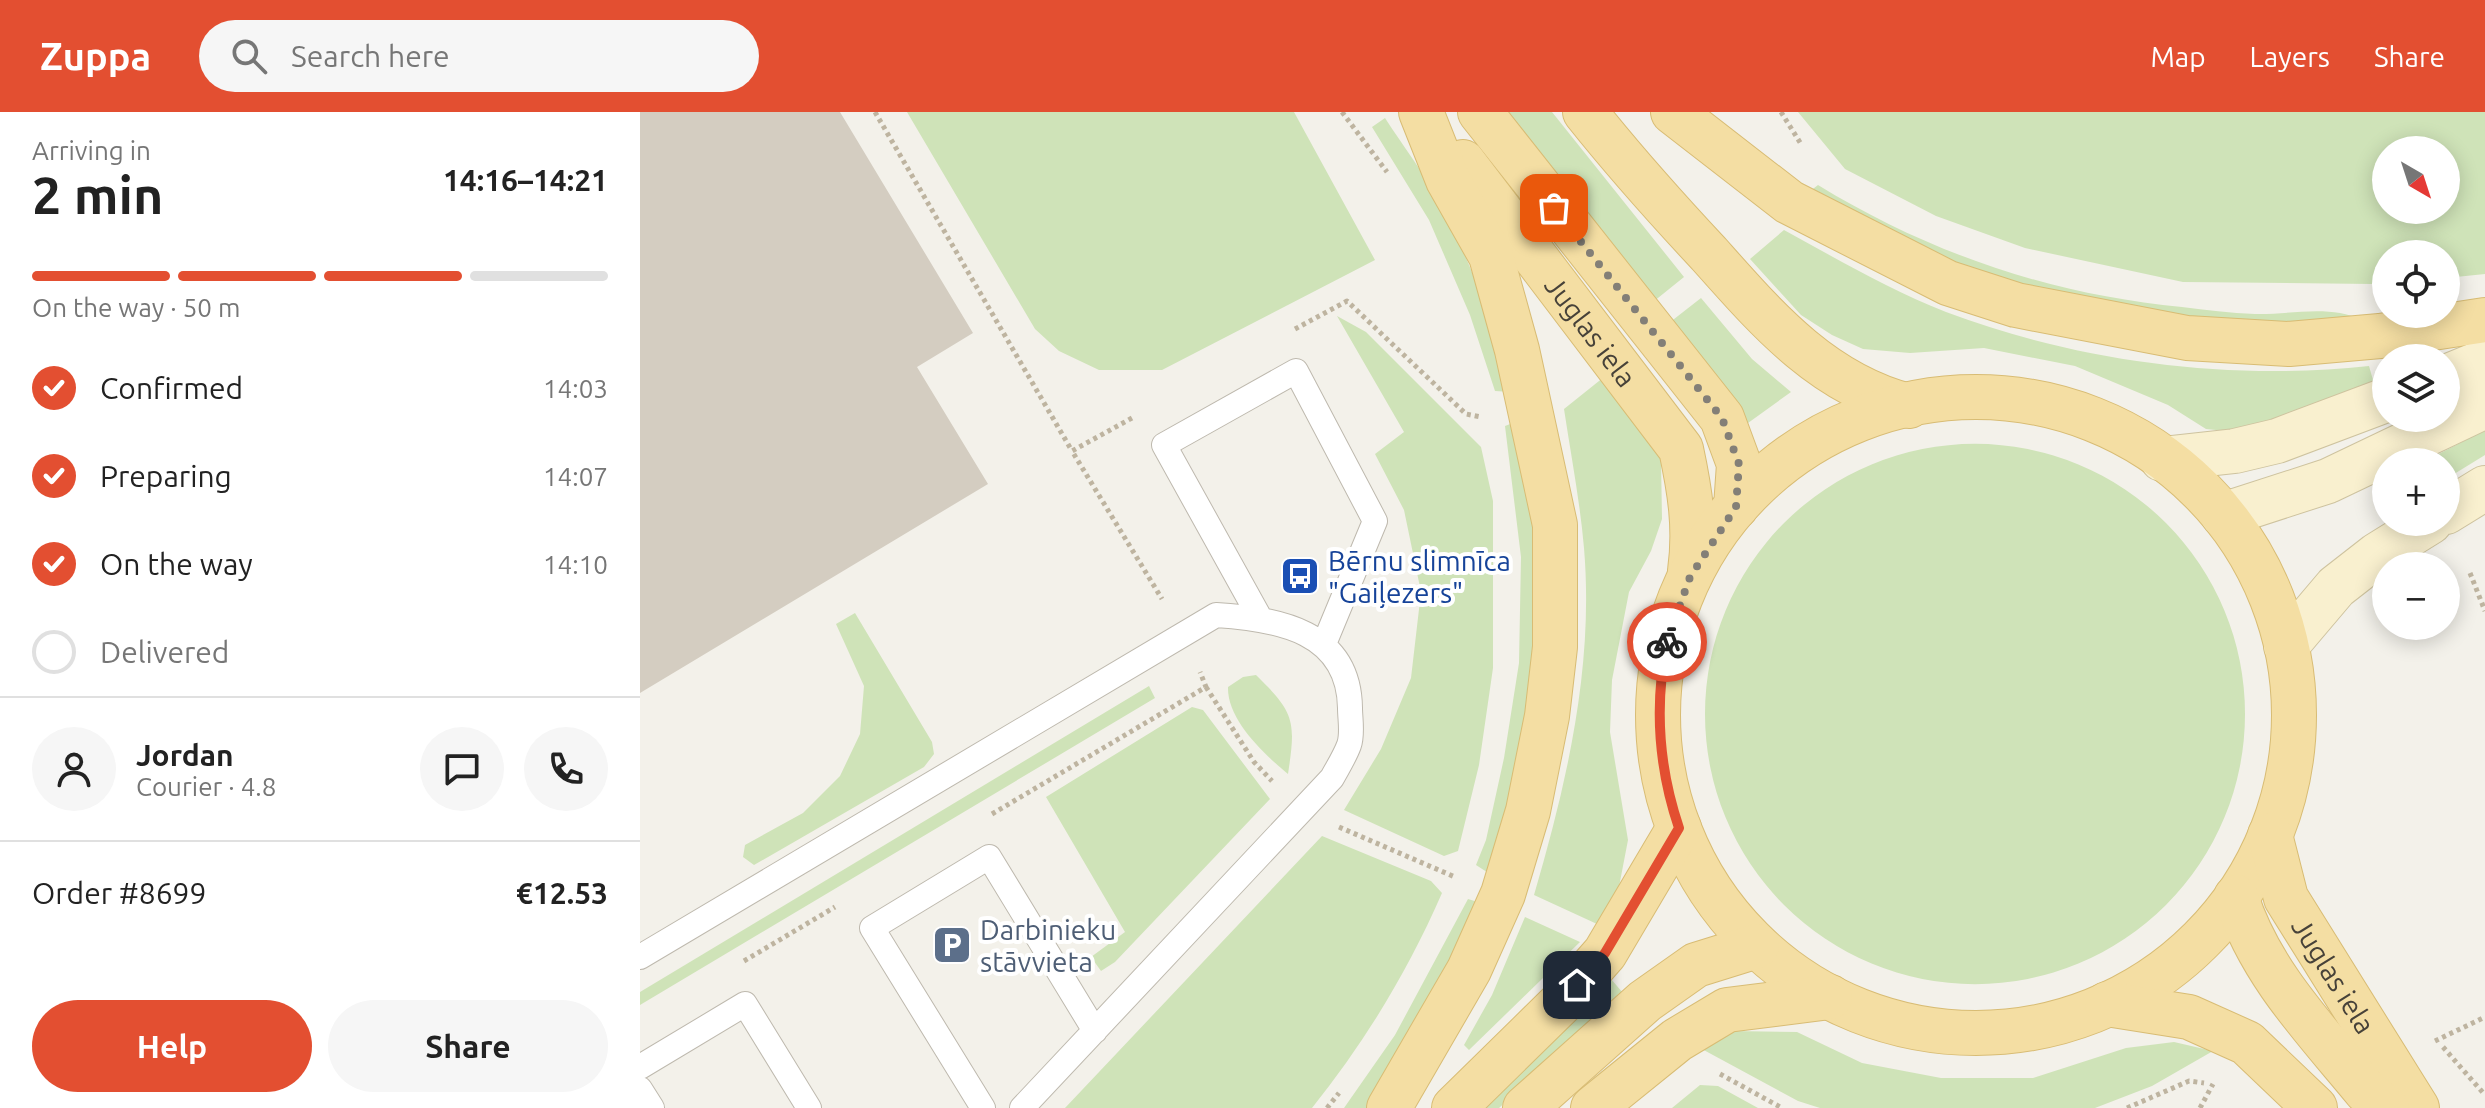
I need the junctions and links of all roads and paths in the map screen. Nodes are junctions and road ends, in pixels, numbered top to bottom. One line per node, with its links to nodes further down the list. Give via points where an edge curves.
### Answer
1 (875, 112): 19 (path)
2 (1342, 112): 9 (path)
3 (1421, 112): 27 (main road, Juglas iela, via 1681,449 1695,537); 56 (main road, via 1448,180 1491,256 1517,350 1555,525 1555,647 1531,797 1503,894 1469,970)
4 (1480, 112): 23 (main road, Juglas iela, via 1722,418 1739,464)
5 (1585, 112): 16 (main road, via 1773,326 1849,384)
6 (1673, 112): 10 (main road, via 1789,202 1948,283 2016,305 2187,338 2289,344)
7 (1781, 112): 8 (path)
8 (1807, 153)
9 (1388, 173)
10 (2485, 320)
11 (1292, 331): 14 (path, via 1347,301 1466,414 1483,418)
12 (2485, 361): 13 (main road)
13 (2460, 371)
14 (1479, 404)
15 (2372, 405): 20 (main road, via 2277,441)
16 (1909, 406): 20 (main road, via 1967,397 2041,404 2112,428); 23 (main road, via 1825,433 1777,466)
17 (2485, 406): 24 (main road, via 2328,481)
18 (1141, 413): 19 (path)
19 (1072, 451): 30 (path)
20 (2162, 459): 24 (main road)
21 (2485, 488): 22 (main road)
22 (2460, 503)
23 (1736, 507): 27 (main road)
24 (2223, 515): 32 (main road, via 2255,563)
25 (2408, 536): 32 (main road, via 2336,587)
26 (2470, 573): 28 (path)
27 (1690, 577): 34 (main road, via 1669,630 1659,702 1663,773)
28 (2485, 611)
29 (1260, 618): 30 (lane, via 1216,615); 31 (lane); 31 (lane, via 1164,445 1296,371 1375,521)
30 (1183, 632): 33 (path, via 1206,687); 39 (lane)
31 (1324, 644): 43 (lane, via 1343,670 1350,693 1351,742 1332,778)
32 (2286, 646): 35 (main road, via 2293,700 2291,756)
33 (982, 820)
34 (1679, 828): 38 (main road, via 1704,880); 57 (main road, via 1605,953)
35 (2270, 835): 36 (main road); 64 (main road, Juglas iela, via 2286,898)
36 (2236, 897): 42 (main road, via 2178,959); 63 (main road, Juglas iela, via 2262,960 2366,1091)
37 (845, 901): 40 (path)
38 (1757, 946): 41 (main road); 58 (main road, via 1696,965 1645,1001)
39 (640, 957)
40 (736, 966)
41 (1830, 997): 42 (main road, via 1883,1019 1967,1032 2025,1029); 59 (main road, via 1727,1010 1677,1040)
42 (2107, 1004): 62 (main road, via 2189,1017 2247,1043)
43 (1095, 1031): 53 (lane, via 989,857 872,928); 54 (lane)
44 (2437, 1041): 50 (path)
45 (640, 1067): 52 (lane, via 745,1004)
46 (1713, 1072): 60 (path)
47 (2213, 1084): 61 (path, via 2189,1081)
48 (1344, 1087): 55 (path)
49 (640, 1089): 51 (lane)
50 (2485, 1095)
51 (652, 1108)
52 (809, 1108)
53 (983, 1108)
54 (1022, 1108)
55 (1327, 1108)
56 (1389, 1108)
57 (1454, 1108)
58 (1525, 1108)
59 (1593, 1108)
60 (1782, 1108)
61 (2127, 1108)
62 (2315, 1108)
63 (2387, 1108)
64 (2417, 1108)

